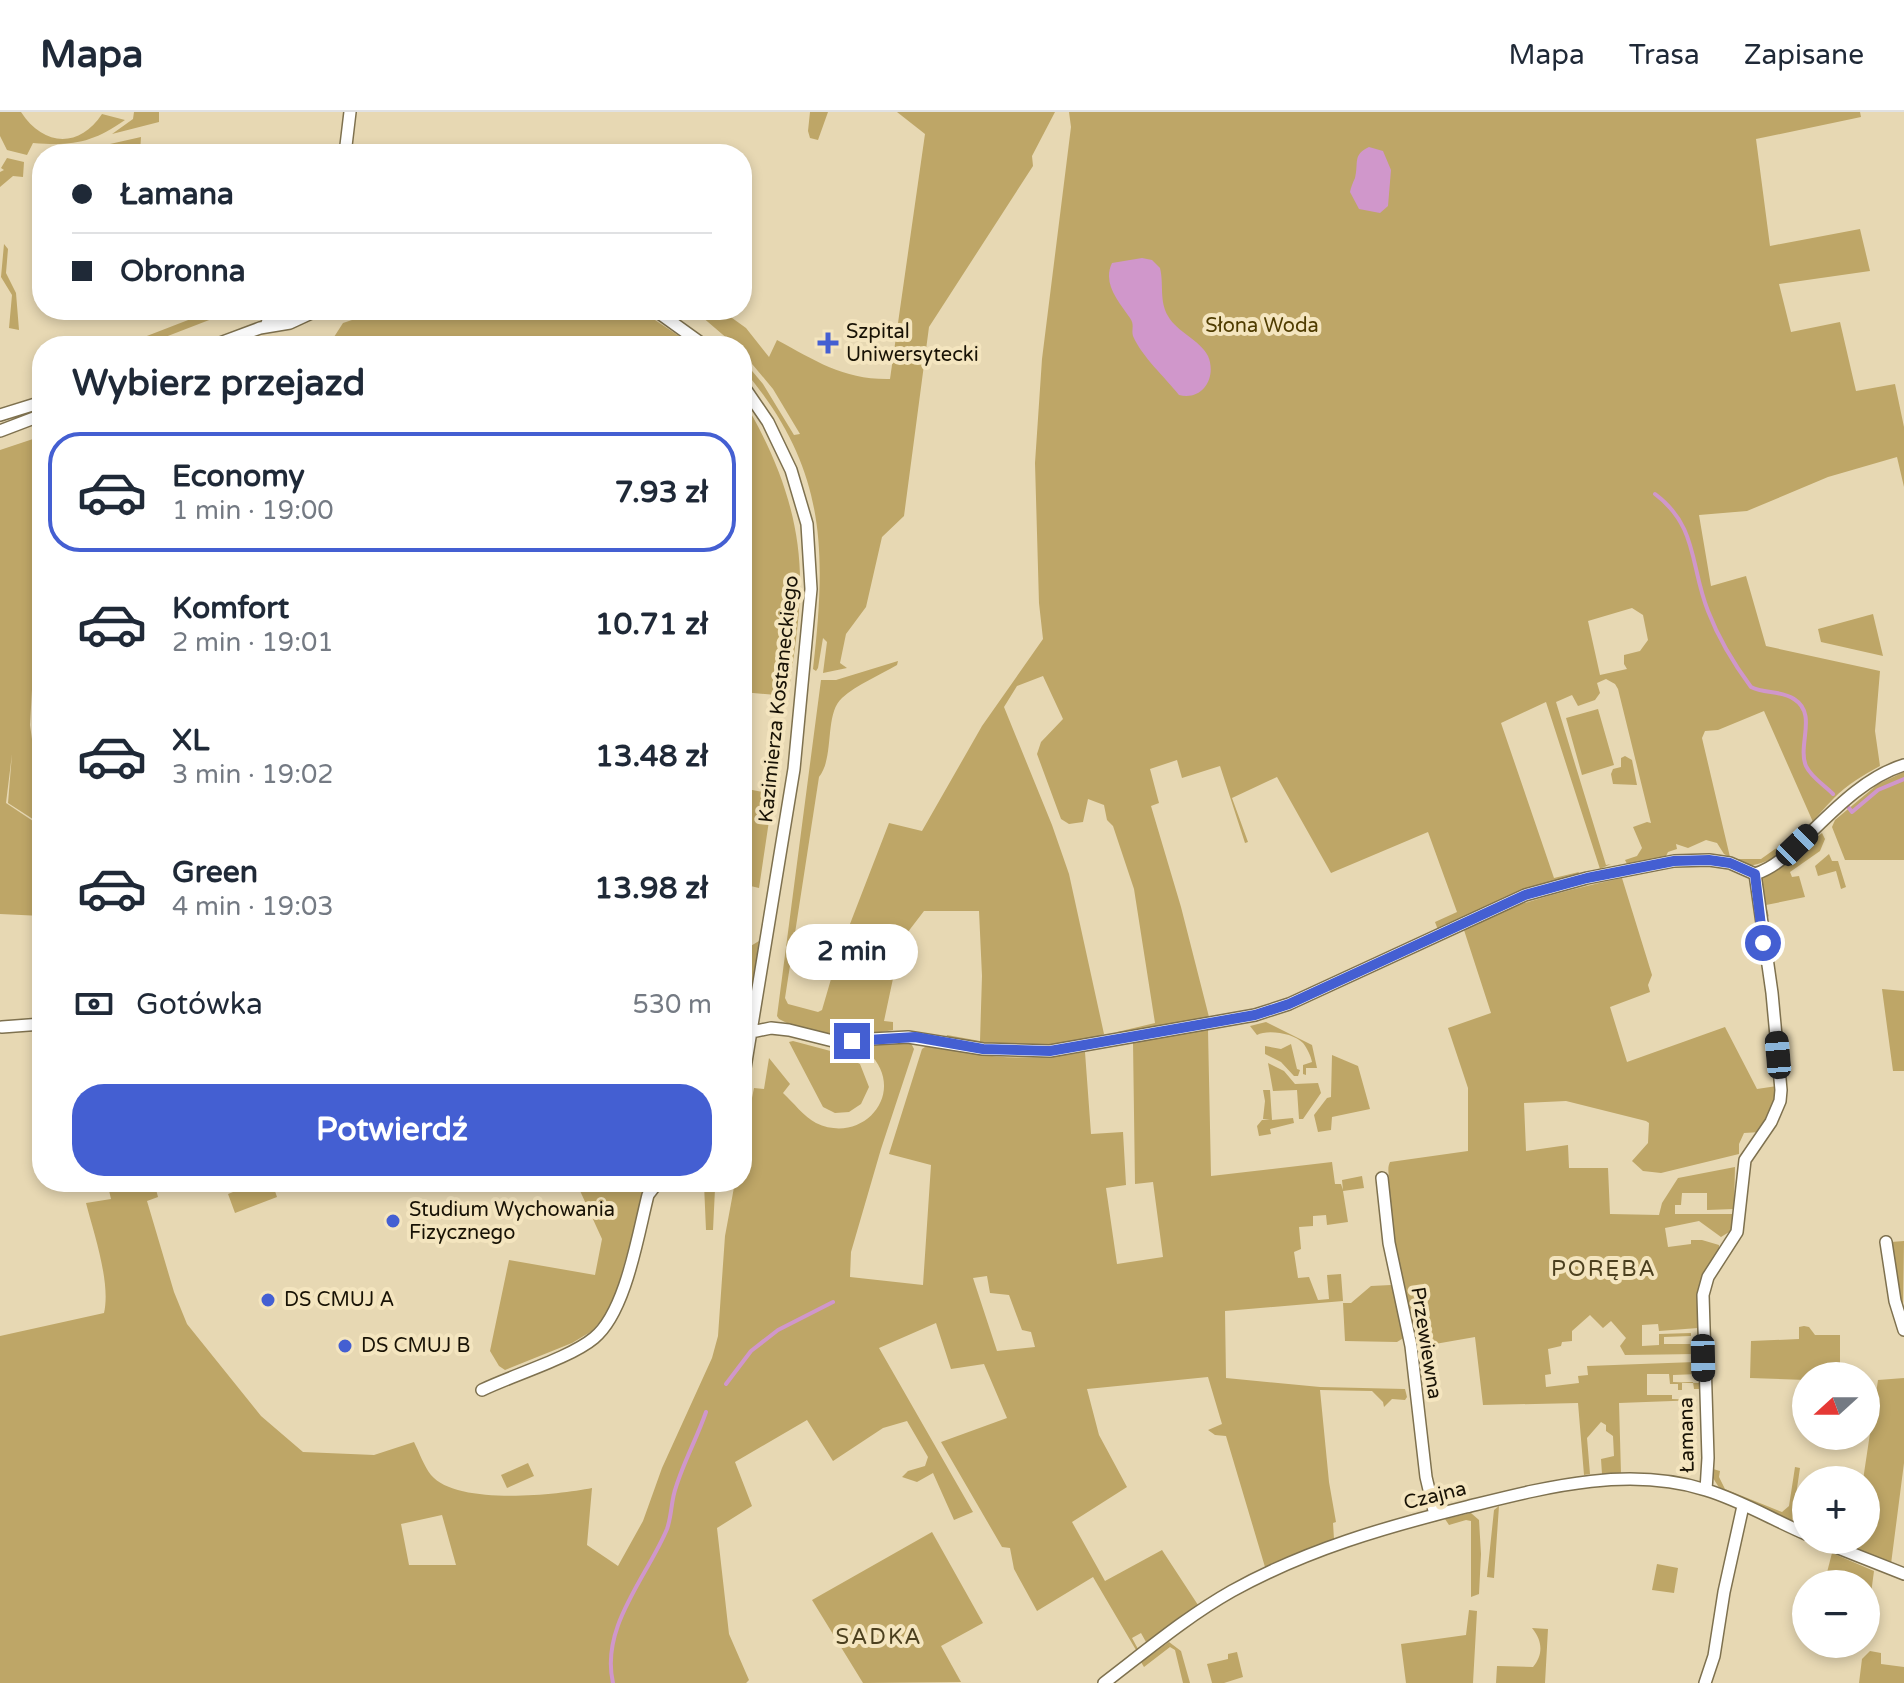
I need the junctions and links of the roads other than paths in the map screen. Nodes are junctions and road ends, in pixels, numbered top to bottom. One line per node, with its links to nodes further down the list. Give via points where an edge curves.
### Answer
1 (350, 112): 2 (street)
2 (346, 144)
3 (273, 320): 6 (street)
4 (296, 320): 6 (street)
5 (669, 320): 8 (street)
6 (260, 328): 7 (street)
7 (239, 336)
8 (691, 336)
9 (752, 399): 16 (street, Kazimierza Kostaneckiego, via 791,470 807,524 811,589 794,769)
10 (32, 405): 11 (street)
11 (0, 415)
12 (32, 419): 13 (street)
13 (0, 431)
14 (1904, 765): 15 (street, via 1874,779 1784,857)
15 (1755, 874): 19 (street, via 1709,860 1674,861 1587,878 1510,901 1270,1011 1068,1049 983,1049 915,1037 833,1041 771,1028); 25 (street, Łamana, via 1781,1090 1771,1122 1745,1160 1737,1232 1708,1277 1703,1295)
16 (752, 1005)
17 (32, 1025): 18 (street)
18 (2, 1027)
19 (752, 1032)
20 (1382, 1178): 27 (street, Przewiewna)
21 (650, 1192): 24 (street, via 620,1297 604,1328 587,1343)
22 (1886, 1242): 23 (street)
23 (1904, 1330)
24 (482, 1390)
25 (1706, 1490): 26 (street, Czajna); 27 (street, Czajna, via 1594,1481)
26 (1743, 1506): 28 (street, Czajna); 32 (street)
27 (1435, 1515): 31 (street, Czajna, via 1356,1536 1263,1575 1179,1625)
28 (1792, 1528)
29 (1853, 1554): 30 (street)
30 (1904, 1574)
31 (1104, 1683)
32 (1705, 1683)

